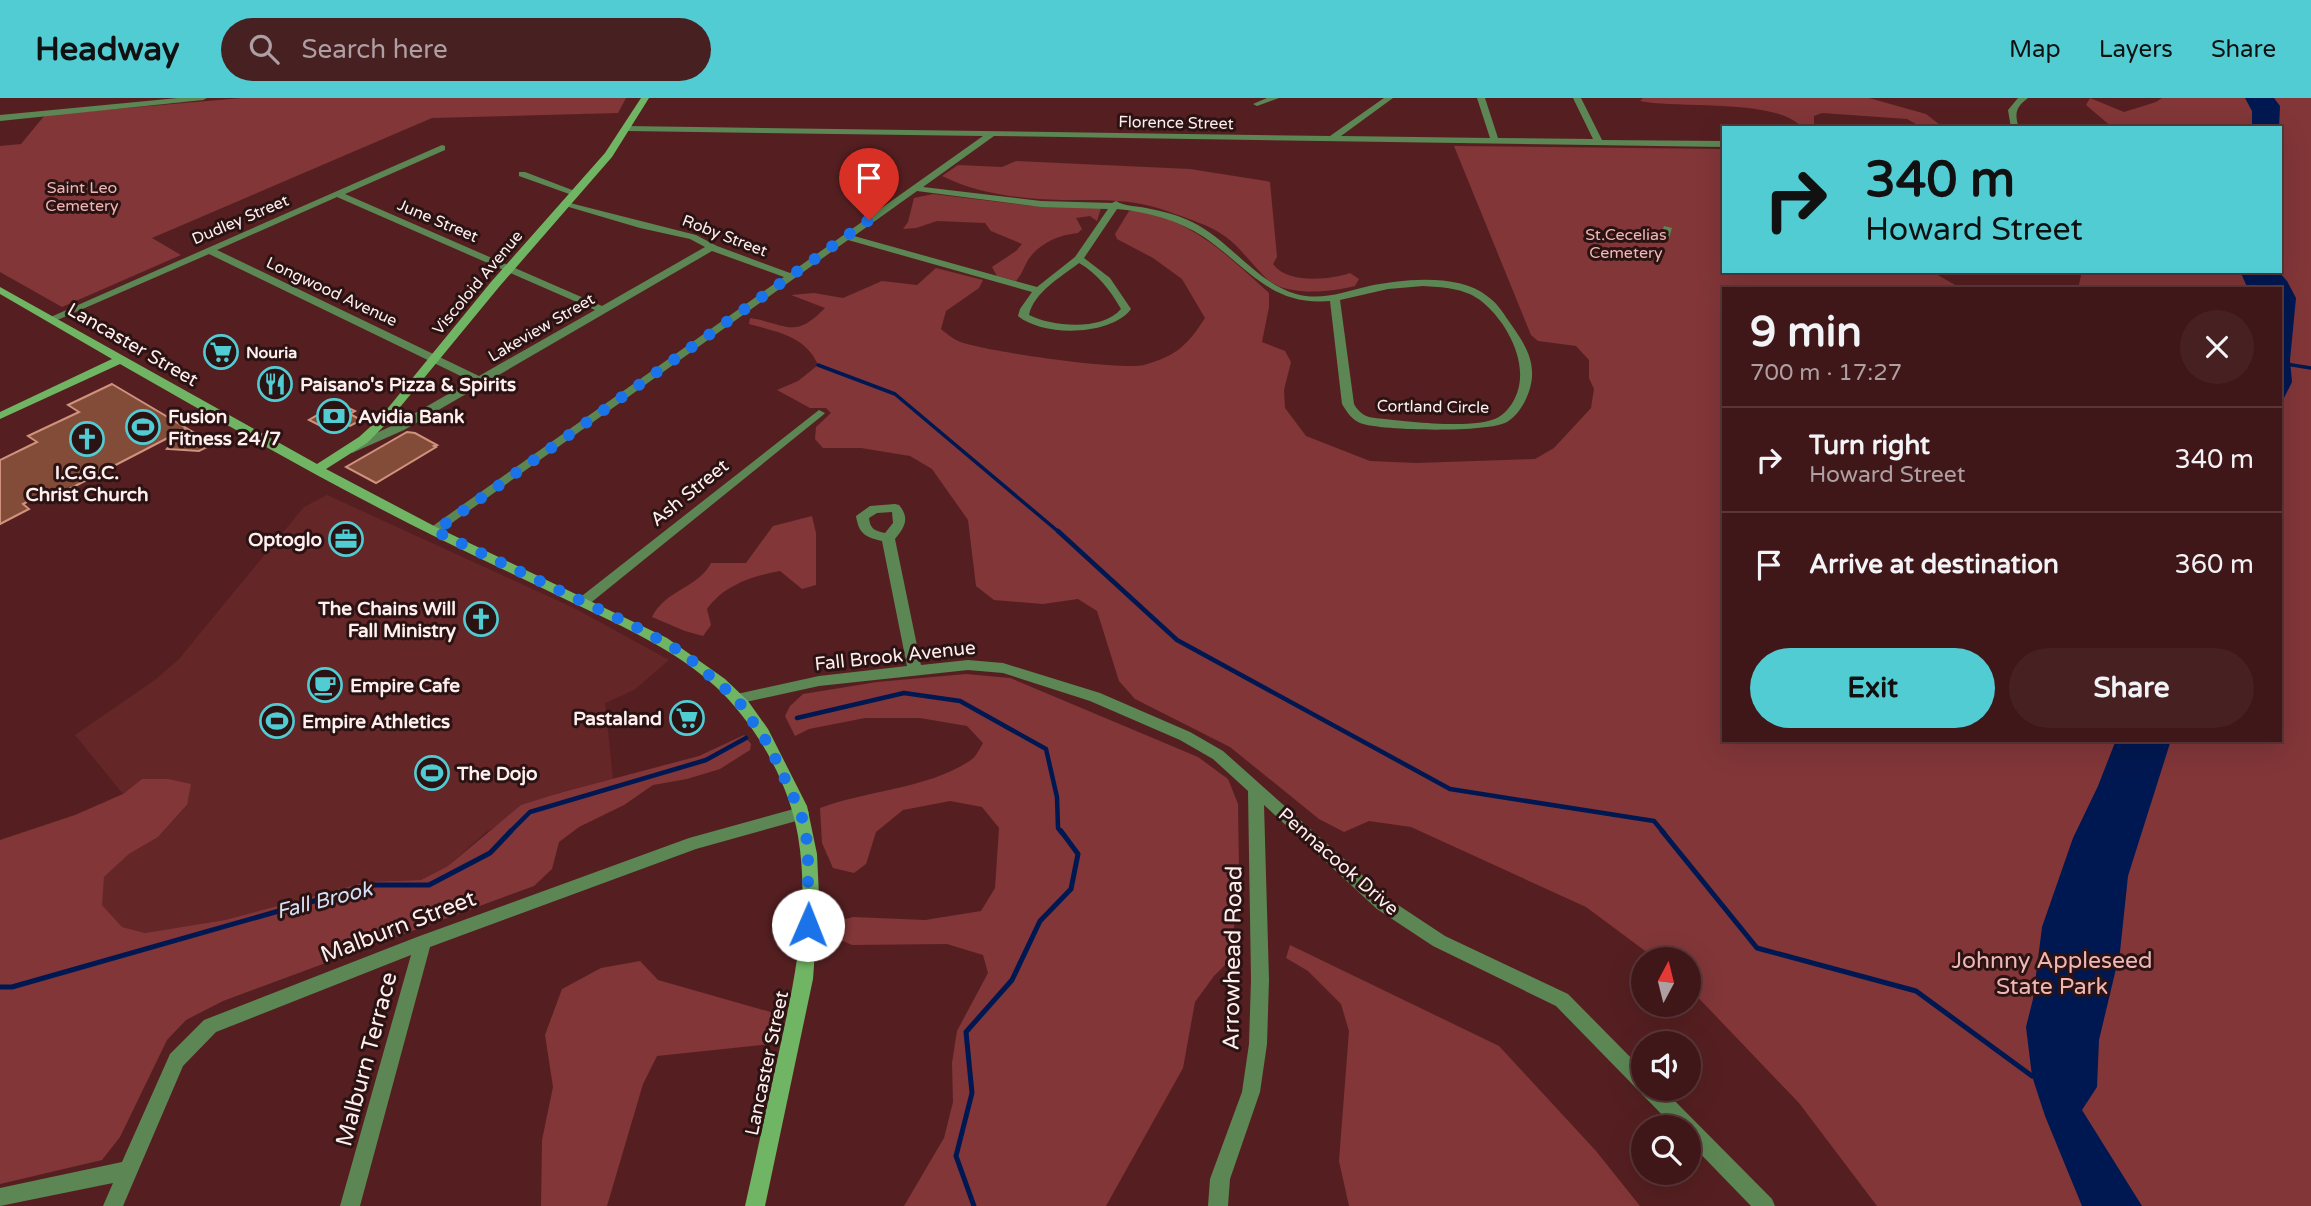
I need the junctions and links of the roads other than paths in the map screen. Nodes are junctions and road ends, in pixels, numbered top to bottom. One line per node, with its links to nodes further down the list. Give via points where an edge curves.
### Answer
1 (82, 98): 11 (street)
2 (203, 98): 9 (street)
3 (645, 98): 14 (main road, Viscoloid Avenue)
4 (1275, 98): 10 (street)
5 (1389, 98): 16 (street)
6 (1481, 98): 17 (street)
7 (1577, 98): 18 (street)
8 (2024, 98): 13 (street, via 2012,109)
9 (180, 99): 11 (street)
10 (1257, 104)
11 (72, 110): 12 (street)
12 (0, 118)
13 (2015, 126)
14 (628, 128): 15 (street, Florence Street); 23 (main road, Viscoloid Avenue)
15 (991, 134): 16 (street, Florence Street); 22 (street)
16 (1332, 138): 17 (street, Florence Street)
17 (1495, 141): 18 (street, Florence Street)
18 (1599, 142): 19 (street, Florence Street)
19 (1722, 144)
20 (442, 148): 24 (street, Dudley Street)
21 (522, 174): 23 (street)
22 (914, 188): 26 (street, Cortland Circle, via 1045,204); 28 (street)
23 (575, 193): 25 (main road, Viscoloid Avenue)
24 (338, 194): 31 (street, Dudley Street); 33 (street, June Street)
25 (565, 203): 30 (street, Roby Street, via 693,237); 33 (main road, Viscoloid Avenue)
26 (1116, 204): 32 (street); 37 (street, Cortland Circle, via 1149,210 1204,232 1277,290 1314,299)
27 (1667, 228): 29 (street, via 1666,236)
28 (847, 237): 34 (street); 36 (street)
29 (1655, 239)
30 (712, 247): 34 (street, Roby Street); 38 (street, Lakeview Street)
31 (209, 250): 39 (street, Dudley Street); 40 (street, Longwood Avenue)
32 (1078, 259): 36 (street); 36 (street, via 1091,265 1115,289 1126,309 1121,318 1090,326 1031,321 1023,310)
33 (508, 269): 38 (street, June Street); 40 (main road, Viscoloid Avenue)
34 (793, 277): 47 (street)
35 (0, 290): 39 (main road, Lancaster Street)
36 (1040, 290)
37 (1335, 298): 37 (street, Cortland Circle, via 1348,404 1357,417 1374,422 1487,425 1508,417 1517,405 1527,370 1523,356 1498,311 1482,295 1455,287 1404,283)
38 (601, 309): 42 (street, Lakeview Street)
39 (51, 319): 41 (main road, Lancaster Street)
40 (435, 357): 42 (street, Longwood Avenue); 45 (main road, Viscoloid Avenue, via 374,430)
41 (121, 359): 44 (main road); 46 (main road, Lancaster Street)
42 (480, 381): 45 (street, Lakeview Street)
43 (819, 413): 49 (street, Ash Street)
44 (0, 416)
45 (348, 451): 46 (main road, Viscoloid Avenue)
46 (316, 470): 47 (main road, Lancaster Street)
47 (435, 531): 49 (main road, Lancaster Street)
48 (887, 538): 50 (street)
49 (583, 602): 52 (main road, Lancaster Street, via 683,653)
50 (915, 670): 51 (street, Fall Brook Avenue, via 989,665); 52 (street, Fall Brook Avenue, via 819,681)
51 (1095, 697): 53 (street, Pennacook Drive, via 1185,736 1218,755)
52 (737, 699): 54 (main road, Lancaster Street, via 769,745)
53 (1256, 789): 56 (street, Pennacook Drive, via 1383,904 1439,941 1562,1000); 65 (street, Arrowhead Road, via 1258,1044 1251,1092 1220,1179)
54 (801, 813): 55 (street, Malburn Street, via 695,843); 64 (main road, Lancaster Street, via 810,877 804,979)
55 (423, 942): 60 (street, Malburn Street, via 210,1026 176,1060); 62 (street, Malburn Terrace)
56 (1631, 1071)
57 (1662, 1101): 58 (street)
58 (1675, 1115)
59 (1701, 1141): 66 (street)
60 (128, 1170): 61 (street); 63 (street, Malburn Street)
61 (0, 1198)
62 (353, 1198)
63 (113, 1206)
64 (755, 1206)
65 (1218, 1206)
66 (1765, 1206)

